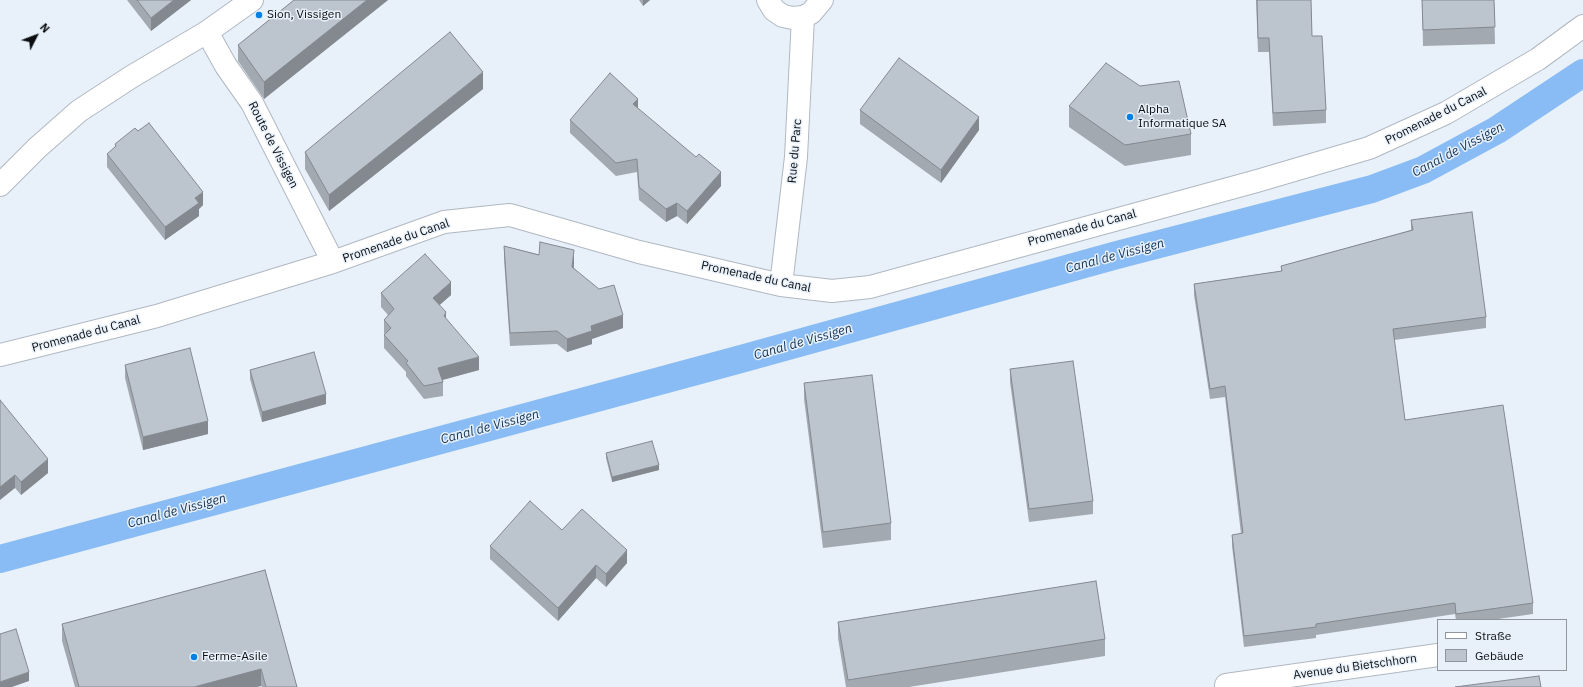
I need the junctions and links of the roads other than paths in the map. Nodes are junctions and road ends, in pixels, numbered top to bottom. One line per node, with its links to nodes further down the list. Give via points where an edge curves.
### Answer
1 (252, 0): 6 (street)
2 (768, 0): 4 (street, via 774,10 783,16)
3 (822, 0): 4 (street, via 811,13)
4 (803, 17): 9 (street, Rue du Parc, via 796,157)
5 (1583, 26): 9 (street, Promenade du Canal, via 1532,63 1446,113 1355,153 870,287 832,291)
6 (207, 32): 7 (street, via 126,80 80,112 37,148); 8 (street, Route de Vissigen, via 226,66 252,103)
7 (0, 185)
8 (333, 262): 9 (street, Promenade du Canal, via 444,222 510,215 639,252); 10 (street, Promenade du Canal, via 157,316)
9 (781, 285)
10 (0, 355)
11 (1437, 655): 12 (street, Avenue du Bietschhorn)
12 (1226, 687)

